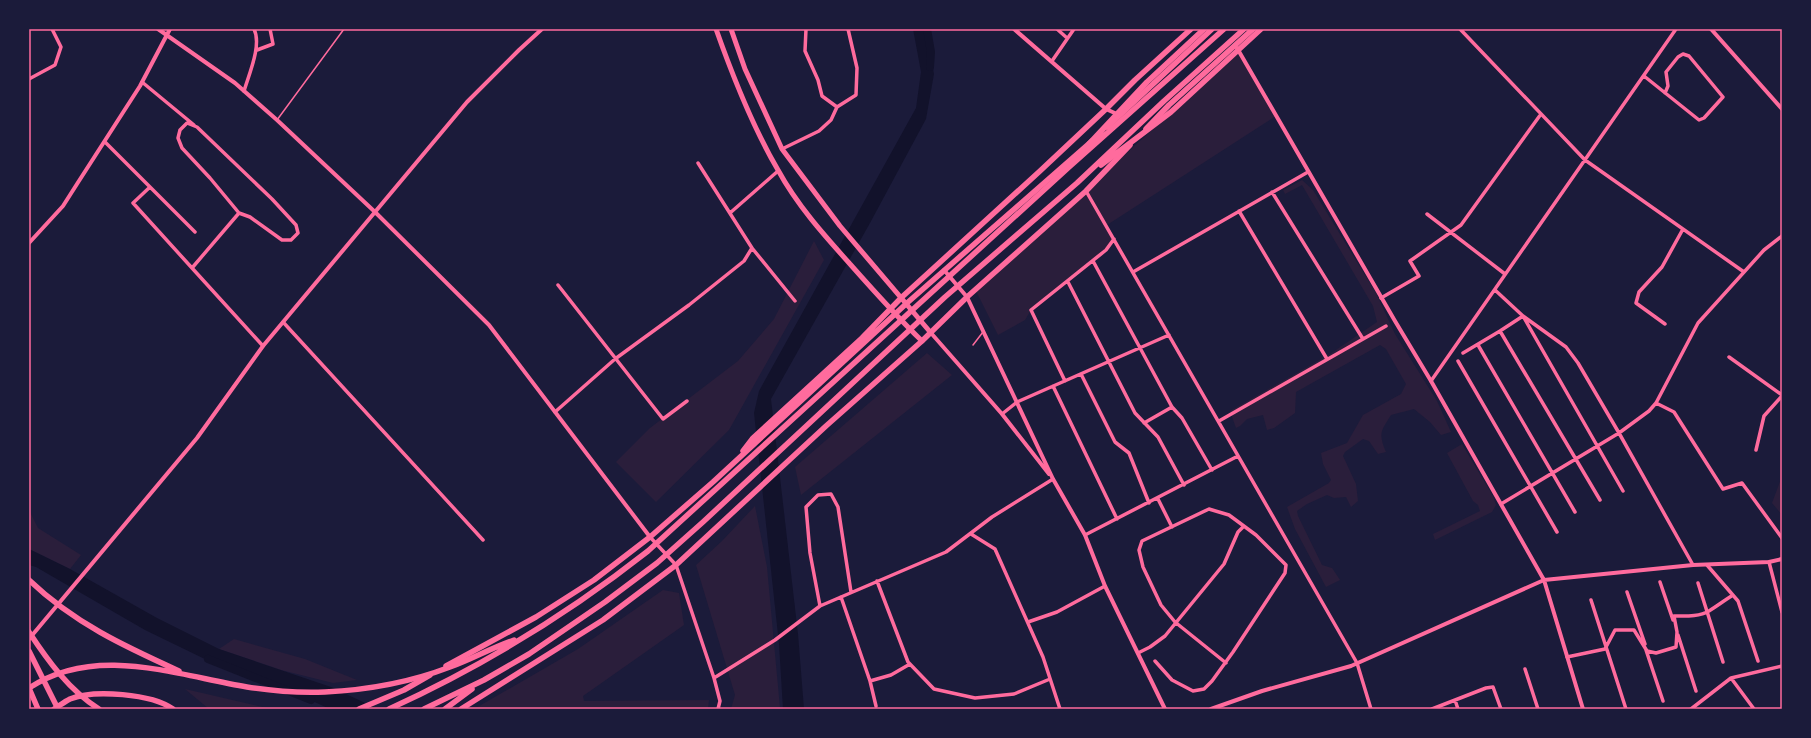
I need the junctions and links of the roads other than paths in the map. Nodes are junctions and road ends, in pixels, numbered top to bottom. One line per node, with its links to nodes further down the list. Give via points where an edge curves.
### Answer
1 (52, 29): 31 (street, via 61,47 55,65)
2 (158, 29): 25 (street)
3 (170, 29): 25 (street)
4 (254, 29): 28 (street)
5 (270, 29): 28 (street, via 273,44)
6 (344, 29): 40 (lane)
7 (542, 29): 54 (street, via 467,102)
8 (716, 29): 47 (main road, via 732,75)
9 (731, 29): 43 (main road, via 745,69)
10 (806, 29): 35 (street, via 805,51 816,73 822,96)
11 (848, 29): 35 (street, via 857,68 856,95)
12 (1014, 29): 29 (street)
13 (1057, 29): 26 (street)
14 (1074, 29): 26 (street)
15 (1191, 29): 36 (main road)
16 (1204, 29): 46 (main road, via 1147,82)
17 (1212, 29): 39 (main road)
18 (1224, 29): 46 (main road)
19 (1244, 29): 49 (main road)
20 (1253, 29): 27 (main road)
21 (1261, 29): 49 (main road, via 1171,112)
22 (1460, 29): 38 (street)
23 (1676, 29): 30 (street)
24 (1711, 29): 37 (street)
25 (167, 35): 32 (street); 33 (street)
26 (1068, 38): 29 (street)
27 (1235, 45): 48 (street); 51 (main road, via 1169,105)
28 (257, 50): 33 (street)
29 (1052, 61): 36 (street)
30 (1644, 76): 34 (street); 44 (street)
31 (29, 79)
32 (142, 82): 41 (street); 42 (street)
33 (244, 91): 40 (street)
34 (1665, 93): 34 (street, via 1699,120 1724,97 1689,56 1683,54 1666,72 1668,86)
35 (837, 107): 43 (street, via 831,120 819,131)
36 (1106, 109): 39 (street); 75 (main road)
37 (1782, 109)
38 (1541, 114): 44 (street); 60 (street, via 1461,224)
39 (1121, 116): 67 (main road)
40 (278, 120): 54 (street)
41 (197, 127): 55 (street, via 187,123 180,130 178,138 182,148); 55 (street, via 272,199 296,225 298,233 291,240 282,240)
42 (105, 142): 50 (street); 63 (street, via 63,206)
43 (782, 149): 75 (main road, via 843,230)
44 (1585, 160): 58 (street); 70 (street)
45 (698, 163): 56 (street)
46 (1068, 168): 164 (main road, via 648,551 583,600)
47 (778, 171): 56 (street); 79 (main road, via 834,247)
48 (1308, 172): 52 (street); 76 (street)
49 (1077, 183): 183 (main road, via 945,297 657,563 530,654)
50 (150, 186): 59 (street); 66 (street, via 133,203)
51 (1086, 191): 62 (street); 74 (main road)
52 (1272, 192): 53 (street); 89 (street)
53 (1239, 211): 68 (street); 98 (street)
54 (375, 212): 82 (street); 110 (street, via 489,325)
55 (239, 213): 66 (street)
56 (730, 213): 64 (street)
57 (1427, 214): 60 (street)
58 (1683, 229): 69 (street); 83 (street, via 1662,267 1639,292 1636,303)
59 (195, 232)
60 (1450, 233): 70 (street); 76 (street, via 1410,261 1419,276)
61 (1782, 236): 69 (street, via 1764,250)
62 (1114, 239): 65 (street); 68 (street)
63 (29, 244)
64 (752, 248): 77 (street); 97 (street, via 744,261)
65 (1093, 261): 71 (street); 94 (street)
66 (192, 268): 93 (street)
67 (944, 270): 74 (street); 78 (main road)
68 (1133, 272): 88 (street)
69 (1744, 272): 108 (street, via 1698,323)
70 (1505, 274): 73 (street)
71 (1068, 282): 100 (street); 102 (street, via 1031,310)
72 (558, 285): 97 (street)
73 (1494, 290): 81 (street); 103 (street)
74 (967, 296): 85 (street); 87 (main road)
75 (902, 297): 78 (main road); 79 (main road)
76 (1381, 298): 103 (street)
77 (795, 301)
78 (907, 303): 80 (main road); 87 (main road)
79 (890, 309): 80 (main road); 112 (main road)
80 (896, 315): 90 (main road); 112 (main road)
81 (1522, 316): 86 (street); 115 (street, via 1566,347); 116 (street)
82 (283, 322): 93 (street); 140 (street)
83 (1665, 324)
84 (1386, 326): 89 (street)
85 (983, 331): 91 (lane); 107 (street)
86 (1500, 331): 92 (street); 119 (street)
87 (931, 333): 90 (main road); 111 (street)
88 (1169, 335): 94 (street); 113 (street)
89 (1363, 339): 98 (street)
90 (922, 342): 143 (main road)
91 (973, 345)
92 (1478, 345): 95 (street); 122 (street)
93 (263, 346): 165 (street, via 197,438)
94 (1141, 348): 100 (street); 109 (street)
95 (1463, 353)
96 (1729, 356): 105 (street)
97 (616, 359): 106 (street, via 662,419); 110 (street)
98 (1327, 360): 113 (street)
99 (1458, 361): 125 (street)
100 (1109, 362): 101 (street); 114 (street, via 1135,413)
101 (1081, 374): 102 (street); 129 (street, via 1114,442 1129,452)
102 (1065, 381): 104 (street)
103 (1431, 381): 130 (street)
104 (1053, 386): 107 (street); 132 (street)
105 (1782, 396): 117 (street, via 1764,416)
106 (687, 401)
107 (1017, 402): 111 (street); 123 (street)
108 (1656, 403): 115 (street); 139 (street, via 1674,412 1723,489 1742,483)
109 (1172, 407): 114 (street); 121 (street, via 1182,418)
110 (555, 412): 138 (street)
111 (1002, 414): 123 (street)
112 (781, 416): 120 (main road); 120 (main road, via 755,437)
113 (1218, 421): 118 (street)
114 (1144, 423): 124 (street, via 1158,437)
115 (1619, 433): 116 (street); 144 (street)
116 (1598, 446): 119 (street); 126 (street)
117 (1756, 450)
118 (1238, 456): 121 (street); 175 (street)
119 (1576, 459): 122 (street); 128 (street)
120 (732, 465): 138 (main road)
121 (1212, 470): 124 (street)
122 (1552, 473): 125 (street); 131 (street)
123 (1053, 479): 136 (street, via 992,517); 137 (street)
124 (1184, 485): 127 (street)
125 (1530, 487): 130 (street); 135 (street)
126 (1624, 491)
127 (1158, 499): 129 (street); 134 (street)
128 (1600, 500)
129 (1149, 503): 132 (street)
130 (1501, 504): 147 (street)
131 (1575, 512)
132 (1117, 518): 137 (street)
133 (1244, 526): 134 (street, via 1229,516 1209,508); 161 (street, via 1238,532 1224,564); 174 (street, via 1286,565 1285,573)
134 (1172, 527): 161 (street, via 1142,541 1139,550 1143,567 1161,605)
135 (1557, 532)
136 (971, 534): 148 (street, via 946,552); 160 (street, via 995,549)
137 (1085, 535): 151 (street)
138 (650, 537): 143 (street); 196 (main road, via 594,580 536,617 404,690)
139 (1782, 538)
140 (483, 540)
141 (1782, 559): 142 (street)
142 (1769, 562): 145 (street); 159 (street)
143 (676, 565): 180 (street); 200 (main road, via 602,620)
144 (1693, 565): 145 (street); 147 (street)
145 (1707, 565): 154 (street)
146 (29, 580): 179 (main road, via 82,622 117,642)
147 (1544, 580): 170 (street); 175 (street)
148 (878, 581): 152 (street); 176 (street)
149 (1660, 582): 163 (street)
150 (1698, 583): 158 (street)
151 (1105, 586): 160 (street, via 1057,612); 169 (street)
152 (851, 592): 155 (street); 157 (street, via 838,507 831,494 818,495 806,507 810,553)
153 (1627, 592): 168 (street)
154 (1734, 595): 158 (street); 172 (street)
155 (840, 597): 157 (street); 184 (street)
156 (1591, 600): 166 (street)
157 (820, 606): 180 (street, via 775,640)
158 (1707, 612): 163 (street, via 1674,616); 173 (street)
159 (1782, 612)
160 (1028, 622): 181 (street)
161 (1175, 622): 169 (street, via 1165,636); 174 (street)
162 (29, 632): 194 (main road, via 66,683)
163 (1677, 632): 168 (street, via 1676,647 1656,653); 186 (street)
164 (529, 635): 179 (main road, via 487,649 450,667 365,689 299,692 262,689); 197 (main road, via 416,697)
165 (29, 639)
166 (1606, 647): 168 (street, via 1615,630 1634,630); 170 (street); 190 (street)
167 (29, 651): 193 (main road)
168 (1647, 651): 188 (street)
169 (1138, 653): 203 (street)
170 (1567, 657): 210 (street)
171 (1155, 661): 174 (street, via 1172,680 1194,691 1204,689)
172 (1758, 661)
173 (1723, 662)
174 (1226, 663)
175 (1357, 663): 204 (street); 205 (street)
176 (910, 664): 181 (street, via 934,689 975,698 1014,694); 184 (street, via 891,675)
177 (1782, 666): 182 (street)
178 (1525, 669): 209 (street)
179 (185, 673): 185 (main road, via 122,665 98,665 71,669)
180 (714, 678): 201 (street, via 720,701)
181 (1050, 678): 202 (street)
182 (1731, 678): 211 (street); 212 (street)
183 (484, 680): 198 (main road); 199 (main road)
184 (870, 682): 189 (street)
185 (29, 688): 191 (main road)
186 (1696, 691)
187 (1455, 700): 206 (street); 207 (street); 208 (street, via 1493,687)
188 (1663, 700)
189 (876, 706)
190 (1626, 708)
191 (38, 709)
192 (54, 709): 195 (main road, via 71,699 101,693 132,696)
193 (58, 709)
194 (99, 709)
195 (173, 709)
196 (358, 709)
197 (389, 709)
198 (424, 709)
199 (445, 709)
200 (461, 709)
201 (718, 709)
202 (1060, 709)
203 (1165, 709)
204 (1211, 709)
205 (1370, 709)
206 (1432, 709)
207 (1458, 709)
208 (1501, 709)
209 (1538, 709)
210 (1583, 709)
211 (1691, 709)
212 (1754, 709)

